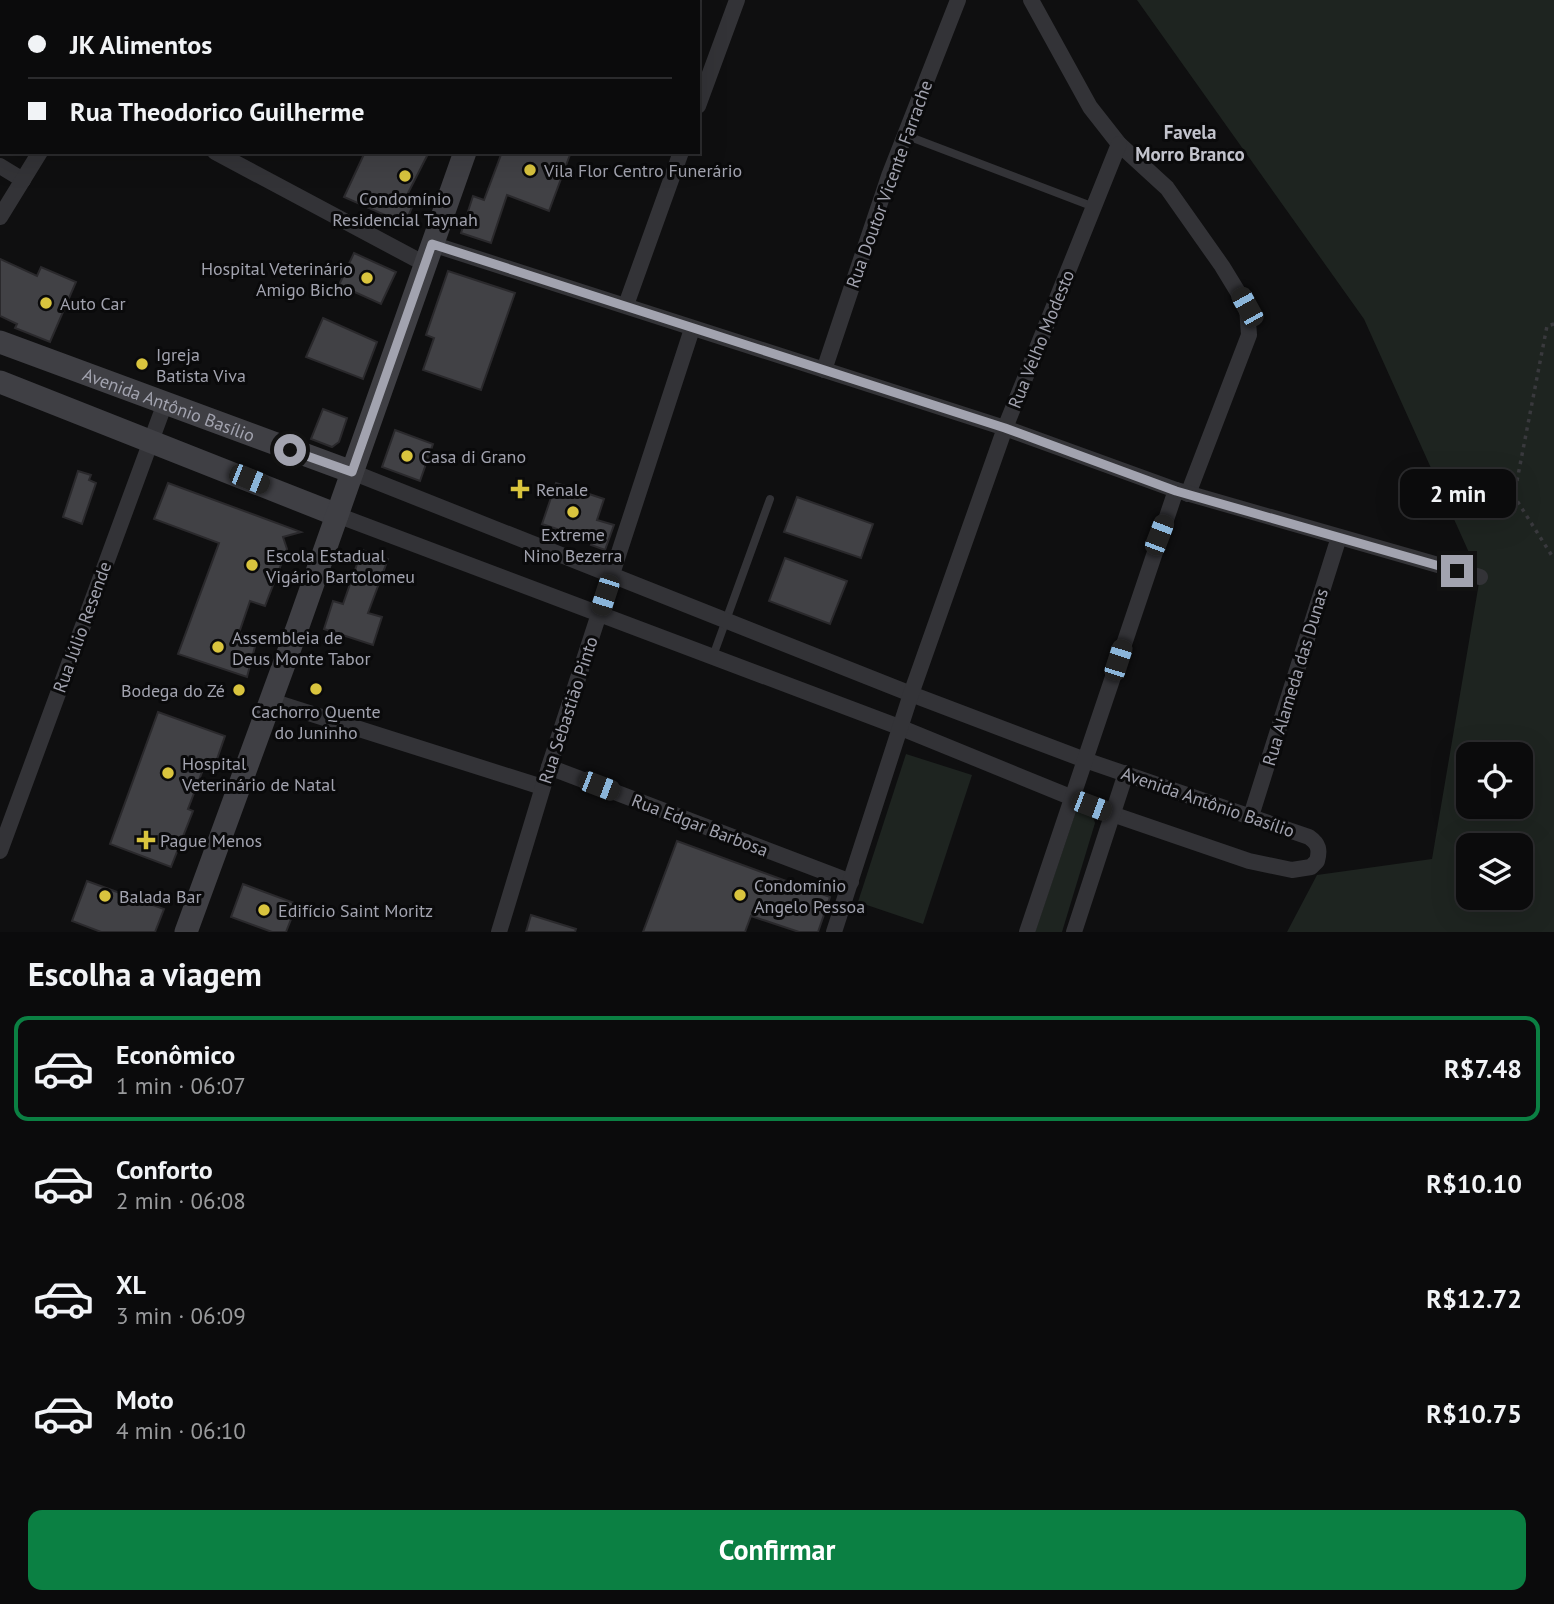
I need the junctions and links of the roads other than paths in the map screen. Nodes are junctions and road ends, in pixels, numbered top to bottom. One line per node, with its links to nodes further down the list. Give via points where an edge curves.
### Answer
1 (737, 0): 4 (street)
2 (958, 0): 5 (street, Rua Doutor Vicente Farrache)
3 (1031, 0): 6 (street, via 1090,107)
4 (700, 101)
5 (905, 135): 13 (lane); 19 (street, Rua Doutor Vicente Farrache)
6 (1119, 144): 13 (street, Rua Velho Modesto); 25 (street, via 1153,172 1183,208 1249,314 1242,356)
7 (39, 154): 12 (street)
8 (219, 154): 15 (street)
9 (464, 154): 15 (main road)
10 (680, 154): 16 (street)
11 (0, 166): 12 (street)
12 (23, 180): 14 (street)
13 (1094, 207): 22 (street, Rua Velho Modesto)
14 (0, 217)
15 (429, 254): 16 (street); 24 (main road)
16 (626, 304): 17 (street)
17 (692, 329): 19 (street); 29 (street, Rua Sebastião Pinto)
18 (0, 342): 21 (main road, Avenida Antônio Basílio)
19 (824, 370): 22 (street)
20 (0, 382): 23 (main road, Avenida Antônio Basílio)
21 (164, 403): 23 (street, Rua Júlio Resende); 24 (main road, Avenida Antônio Basílio)
22 (1005, 428): 25 (street); 34 (street, Rua Velho Modesto)
23 (151, 439): 27 (main road, Avenida Antônio Basílio); 44 (street, Rua Júlio Resende)
24 (352, 472): 27 (main road); 29 (street, Avenida Antônio Basílio)
25 (1182, 492): 28 (street); 37 (street)
26 (770, 499): 32 (lane)
27 (337, 515): 31 (street, Avenida Antônio Basílio); 35 (main road)
28 (1339, 537): 30 (street); 43 (street, Rua Alameda das Dunas)
29 (611, 577): 31 (street, Rua Sebastião Pinto); 32 (street, Avenida Antônio Basílio)
30 (1480, 577)
31 (599, 612): 33 (street, Avenida Antônio Basílio); 38 (street, Rua Sebastião Pinto)
32 (726, 620): 33 (lane); 34 (street, Avenida Antônio Basílio)
33 (713, 656): 36 (street, Avenida Antônio Basílio)
34 (911, 694): 36 (street, Rua Velho Modesto); 37 (street, Avenida Antônio Basílio)
35 (271, 701): 40 (street); 46 (main road)
36 (900, 727): 41 (street, Avenida Antônio Basílio); 45 (street)
37 (1085, 760): 39 (street, Avenida Antônio Basílio); 41 (street)
38 (549, 767): 40 (street, Rua Sebastião Pinto); 45 (street, Rua Edgar Barbosa)
39 (1126, 774): 42 (street); 43 (street, Avenida Antônio Basílio)
40 (542, 787): 47 (street, Rua Sebastião Pinto)
41 (1071, 798): 42 (street, Avenida Antônio Basílio); 49 (street)
42 (1112, 814): 43 (street, Avenida Antônio Basílio, via 1250,861 1292,870 1317,862 1317,842); 50 (street)
43 (1251, 816)
44 (0, 851)
45 (850, 882): 48 (street)
46 (186, 932)
47 (499, 932)
48 (834, 932)
49 (1027, 932)
50 (1074, 932)

